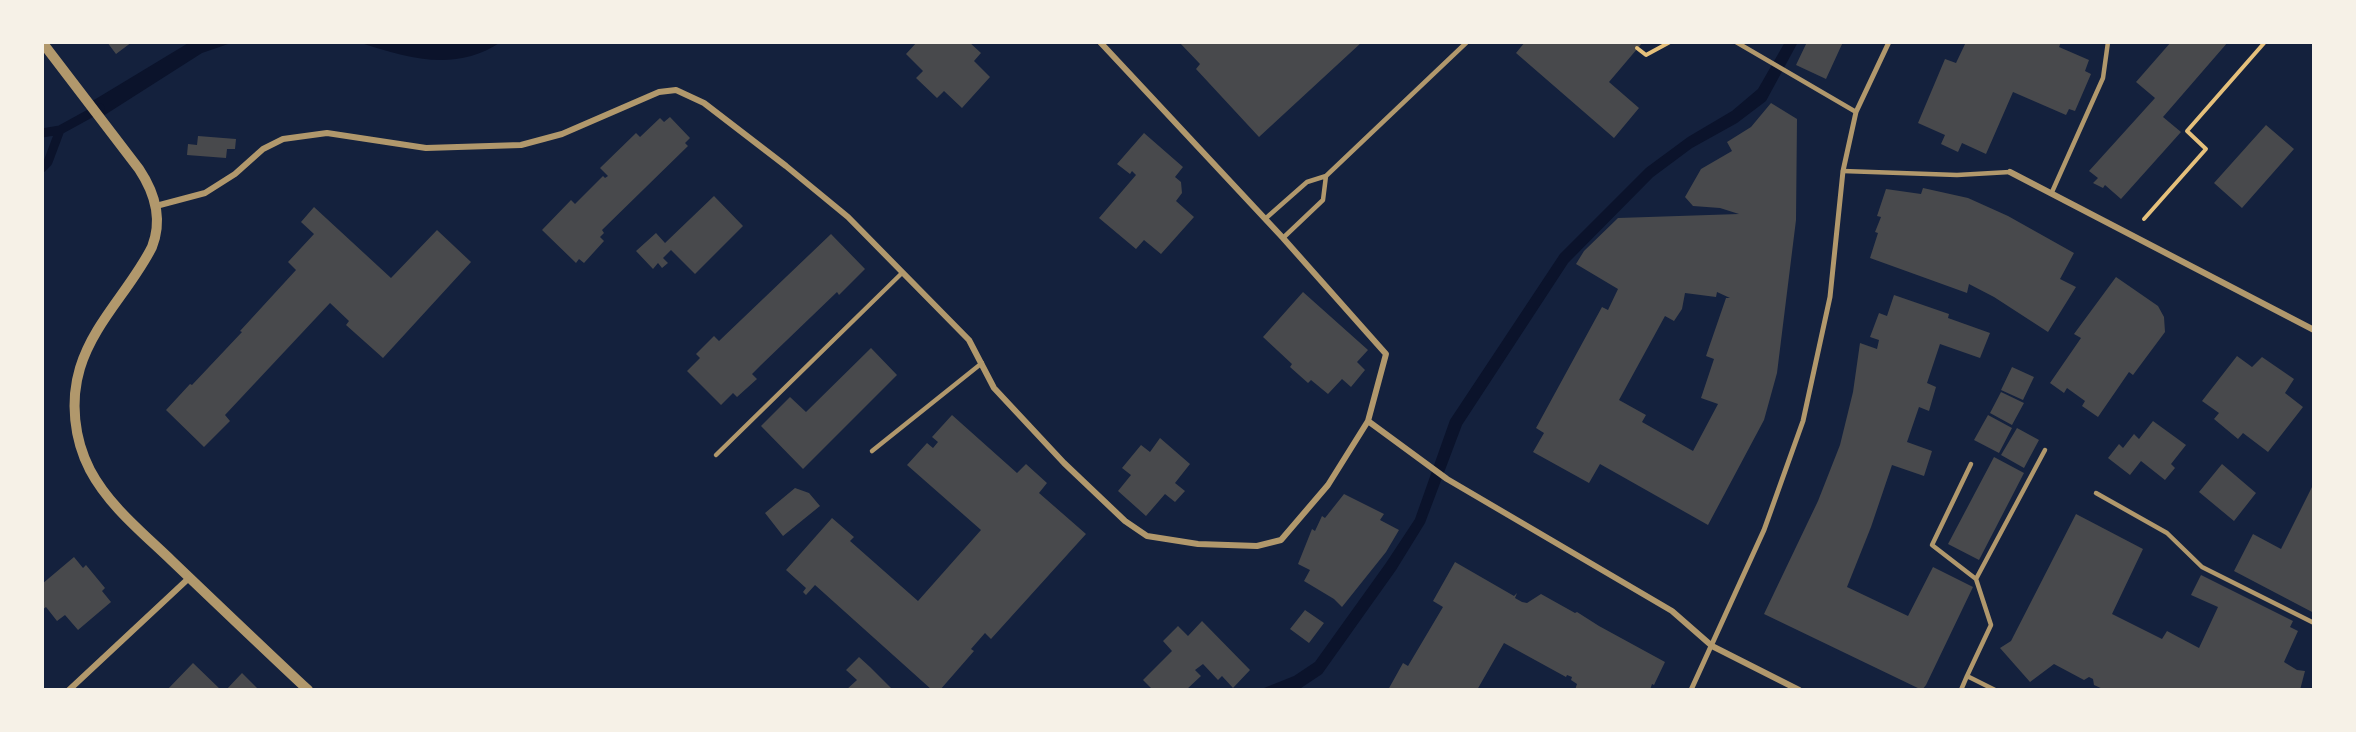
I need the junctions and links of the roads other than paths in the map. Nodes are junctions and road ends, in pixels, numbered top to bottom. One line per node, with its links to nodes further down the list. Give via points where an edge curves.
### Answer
1 (42, 42): 12 (street, via 146,179)
2 (1100, 42): 13 (street)
3 (1467, 42): 10 (lane)
4 (1736, 42): 7 (lane)
5 (1889, 42): 7 (street)
6 (2108, 42): 11 (lane, via 2103,78)
7 (1856, 112): 8 (street)
8 (1843, 171): 9 (lane, via 1957,175); 27 (street, via 1830,297 1803,421 1764,530)
9 (2010, 171): 11 (street)
10 (1326, 176): 13 (lane, via 1307,182); 14 (lane, via 1323,200)
11 (2052, 192): 16 (street)
12 (156, 206): 15 (street, via 205,192 235,174 263,148 283,139 327,133 426,148 521,146 562,134 659,92 676,90 704,103 786,166 848,217); 24 (street, via 158,223 152,247 87,348 77,380 74,409 82,448 99,484)
13 (1265, 219): 14 (street)
14 (1283, 238): 18 (street, via 1386,354)
15 (902, 273): 17 (street, via 969,340); 21 (lane)
16 (2314, 330)
17 (982, 363): 18 (street, via 994,388 1125,521 1147,536 1198,544 1257,546 1281,540 1328,485); 20 (lane)
18 (1368, 421): 27 (street, via 1448,479 1672,611)
19 (2045, 450): 25 (lane)
20 (872, 451)
21 (716, 455)
22 (1971, 464): 25 (lane, via 1932,546)
23 (2096, 493): 26 (lane, via 2167,533 2202,567)
24 (189, 578): 29 (street); 30 (street)
25 (1976, 579): 28 (lane, via 1991,625)
26 (2314, 623)
27 (1712, 646): 31 (street); 32 (street)
28 (1967, 676): 33 (lane); 34 (lane)
29 (69, 690)
30 (308, 690)
31 (1691, 690)
32 (1798, 690)
33 (1961, 690)
34 (1995, 690)

